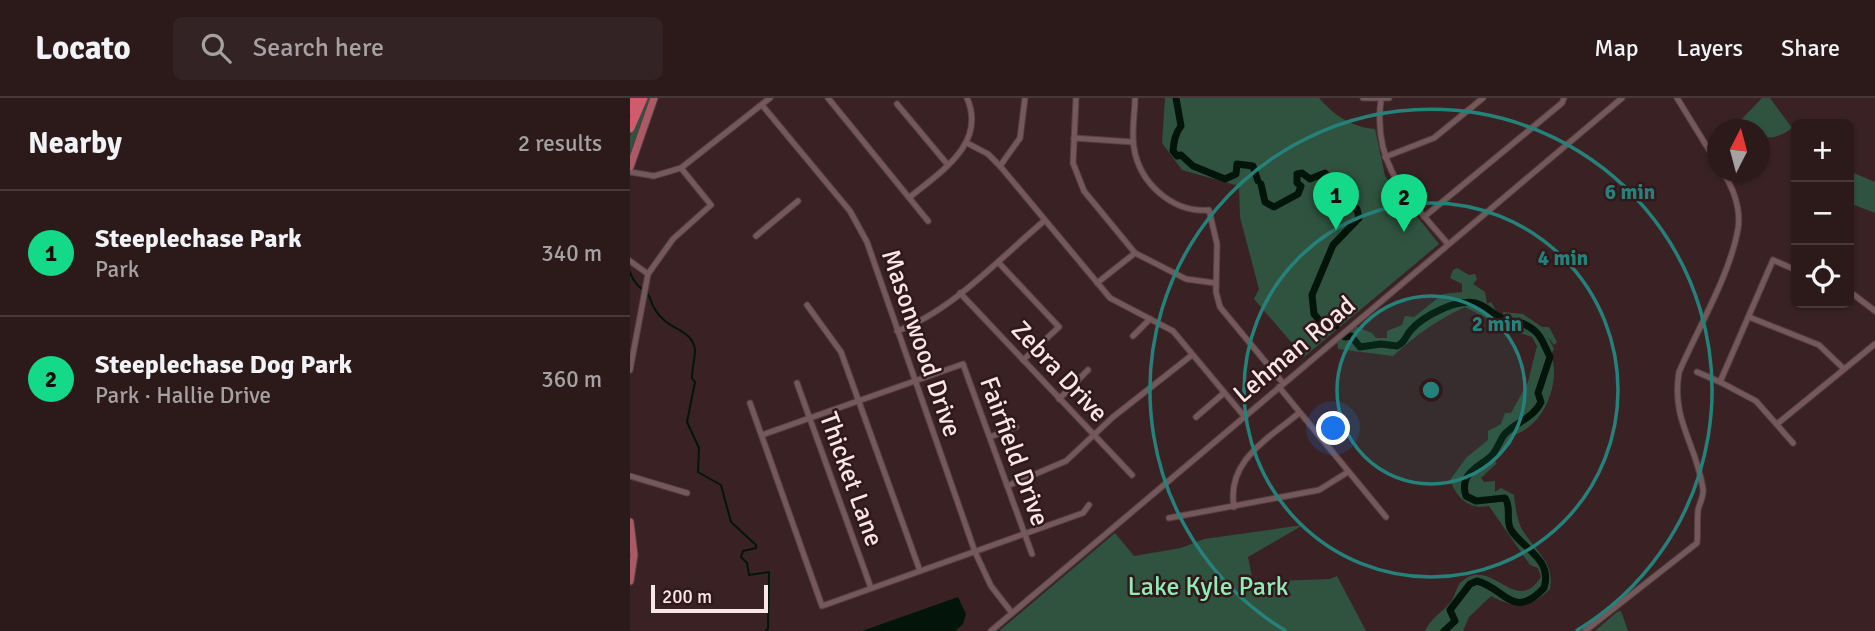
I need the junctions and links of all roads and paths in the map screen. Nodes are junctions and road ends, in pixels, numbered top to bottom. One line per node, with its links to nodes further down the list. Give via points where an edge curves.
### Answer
1 (635, 98): 19 (highway)
2 (643, 98): 20 (highway)
3 (654, 98): 28 (main road)
4 (771, 98): 18 (street)
5 (828, 98): 32 (street)
6 (967, 98): 23 (street, via 972,114)
7 (1025, 98): 27 (street, via 1020,138)
8 (1076, 98): 21 (street)
9 (1135, 98): 22 (street)
10 (1363, 98): 16 (street)
11 (1389, 98): 16 (street)
12 (1483, 98): 25 (street, via 1434,138)
13 (1564, 98): 34 (street)
14 (1622, 98): 38 (street, Lehman Road)
15 (1677, 98): 24 (street)
16 (1381, 100): 25 (street, via 1379,130)
17 (897, 104): 26 (street)
18 (762, 105): 29 (street); 54 (street, Masonwood Drive, via 850,211 867,242)
19 (630, 111)
20 (630, 128)
21 (1074, 138): 22 (street); 39 (street, via 1076,178)
22 (1133, 142): 44 (street, via 1138,163 1165,198 1183,209 1209,210 1217,244)
23 (967, 143): 26 (street); 27 (street)
24 (1707, 147)
25 (1385, 157): 34 (street, via 1397,185)
26 (948, 165): 32 (street)
27 (1000, 166): 36 (street)
28 (630, 167)
29 (681, 167): 30 (street, via 654,176); 43 (street, via 710,205 673,239)
30 (630, 172)
31 (1728, 182): 99 (street, via 1737,203 1738,228 1679,372 1677,388 1679,417 1691,438 1704,493 1697,543)
32 (910, 197): 35 (street)
33 (798, 201): 37 (street)
34 (1424, 217): 38 (street)
35 (928, 221)
36 (1044, 221): 41 (street); 45 (street)
37 (756, 236)
38 (1448, 244): 66 (street, Lehman Road)
39 (1135, 253): 44 (street, via 1186,279); 45 (street)
40 (630, 261): 43 (street)
41 (998, 262): 46 (street); 58 (street, via 1059,327)
42 (1791, 268): 50 (street, via 1773,260)
43 (648, 274): 53 (street)
44 (1215, 282): 66 (street, via 1224,315)
45 (1097, 283): 51 (street, via 1110,298)
46 (960, 293): 54 (street, via 925,320); 58 (street, Zebra Drive)
47 (1854, 295): 49 (street)
48 (807, 305): 69 (street, via 837,344)
49 (1875, 311)
50 (1748, 317): 59 (street, via 1819,345); 64 (street)
51 (1150, 319): 55 (street); 57 (street, via 1173,331)
52 (630, 322): 53 (street)
53 (637, 324): 60 (street)
54 (897, 331): 63 (street, Masonwood Drive)
55 (1133, 336)
56 (1875, 344): 59 (street)
57 (1192, 355): 67 (street); 78 (street)
58 (1023, 360): 68 (street, Zebra Drive)
59 (1844, 369): 75 (street)
60 (630, 370)
61 (1088, 370): 68 (street)
62 (1697, 372): 64 (street)
63 (914, 381): 69 (street, Fairfield Drive); 79 (street, Fairfield Drive, via 963,364); 92 (street, Masonwood Drive)
64 (1720, 382): 75 (street, via 1756,401)
65 (797, 383): 74 (street, Thicket Lane)
66 (1281, 385): 71 (street); 72 (street, Lehman Road)
67 (1224, 393): 72 (street); 73 (street)
68 (1059, 399): 78 (street, Zebra Drive)
69 (859, 400): 74 (street, Fairfield Drive); 94 (street)
70 (750, 403): 77 (street)
71 (1299, 413): 81 (street); 87 (street, via 1238,467)
72 (1244, 416): 97 (street, Lehman Road)
73 (1196, 417)
74 (810, 418): 77 (street, Fairfield Drive); 96 (street, Thicket Lane)
75 (1777, 424): 80 (street)
76 (1016, 427): 79 (street)
77 (762, 435): 96 (street, via 822,606)
78 (1094, 435): 82 (street, Zebra Drive); 84 (street, via 1055,468)
79 (990, 436): 84 (street, Fairfield Drive)
80 (1793, 443)
81 (1348, 472): 87 (street, via 1319,490); 88 (street)
82 (1132, 475)
83 (630, 476): 85 (street)
84 (1007, 486): 91 (street, Fairfield Drive)
85 (687, 493)
86 (1089, 505): 91 (street, via 1083,513)
87 (1234, 507): 89 (street)
88 (1386, 517)
89 (1169, 518)
90 (630, 522): 95 (main road, via 634,555)
91 (1025, 534): 92 (street); 93 (street, Fairfield Drive)
92 (975, 552): 94 (street); 97 (street, Masonwood Drive, via 991,586)
93 (1032, 555)
94 (920, 571): 96 (street)
95 (630, 581)
96 (871, 589)
97 (1012, 613): 98 (street, Lehman Road)
98 (991, 631)
99 (1585, 631)

